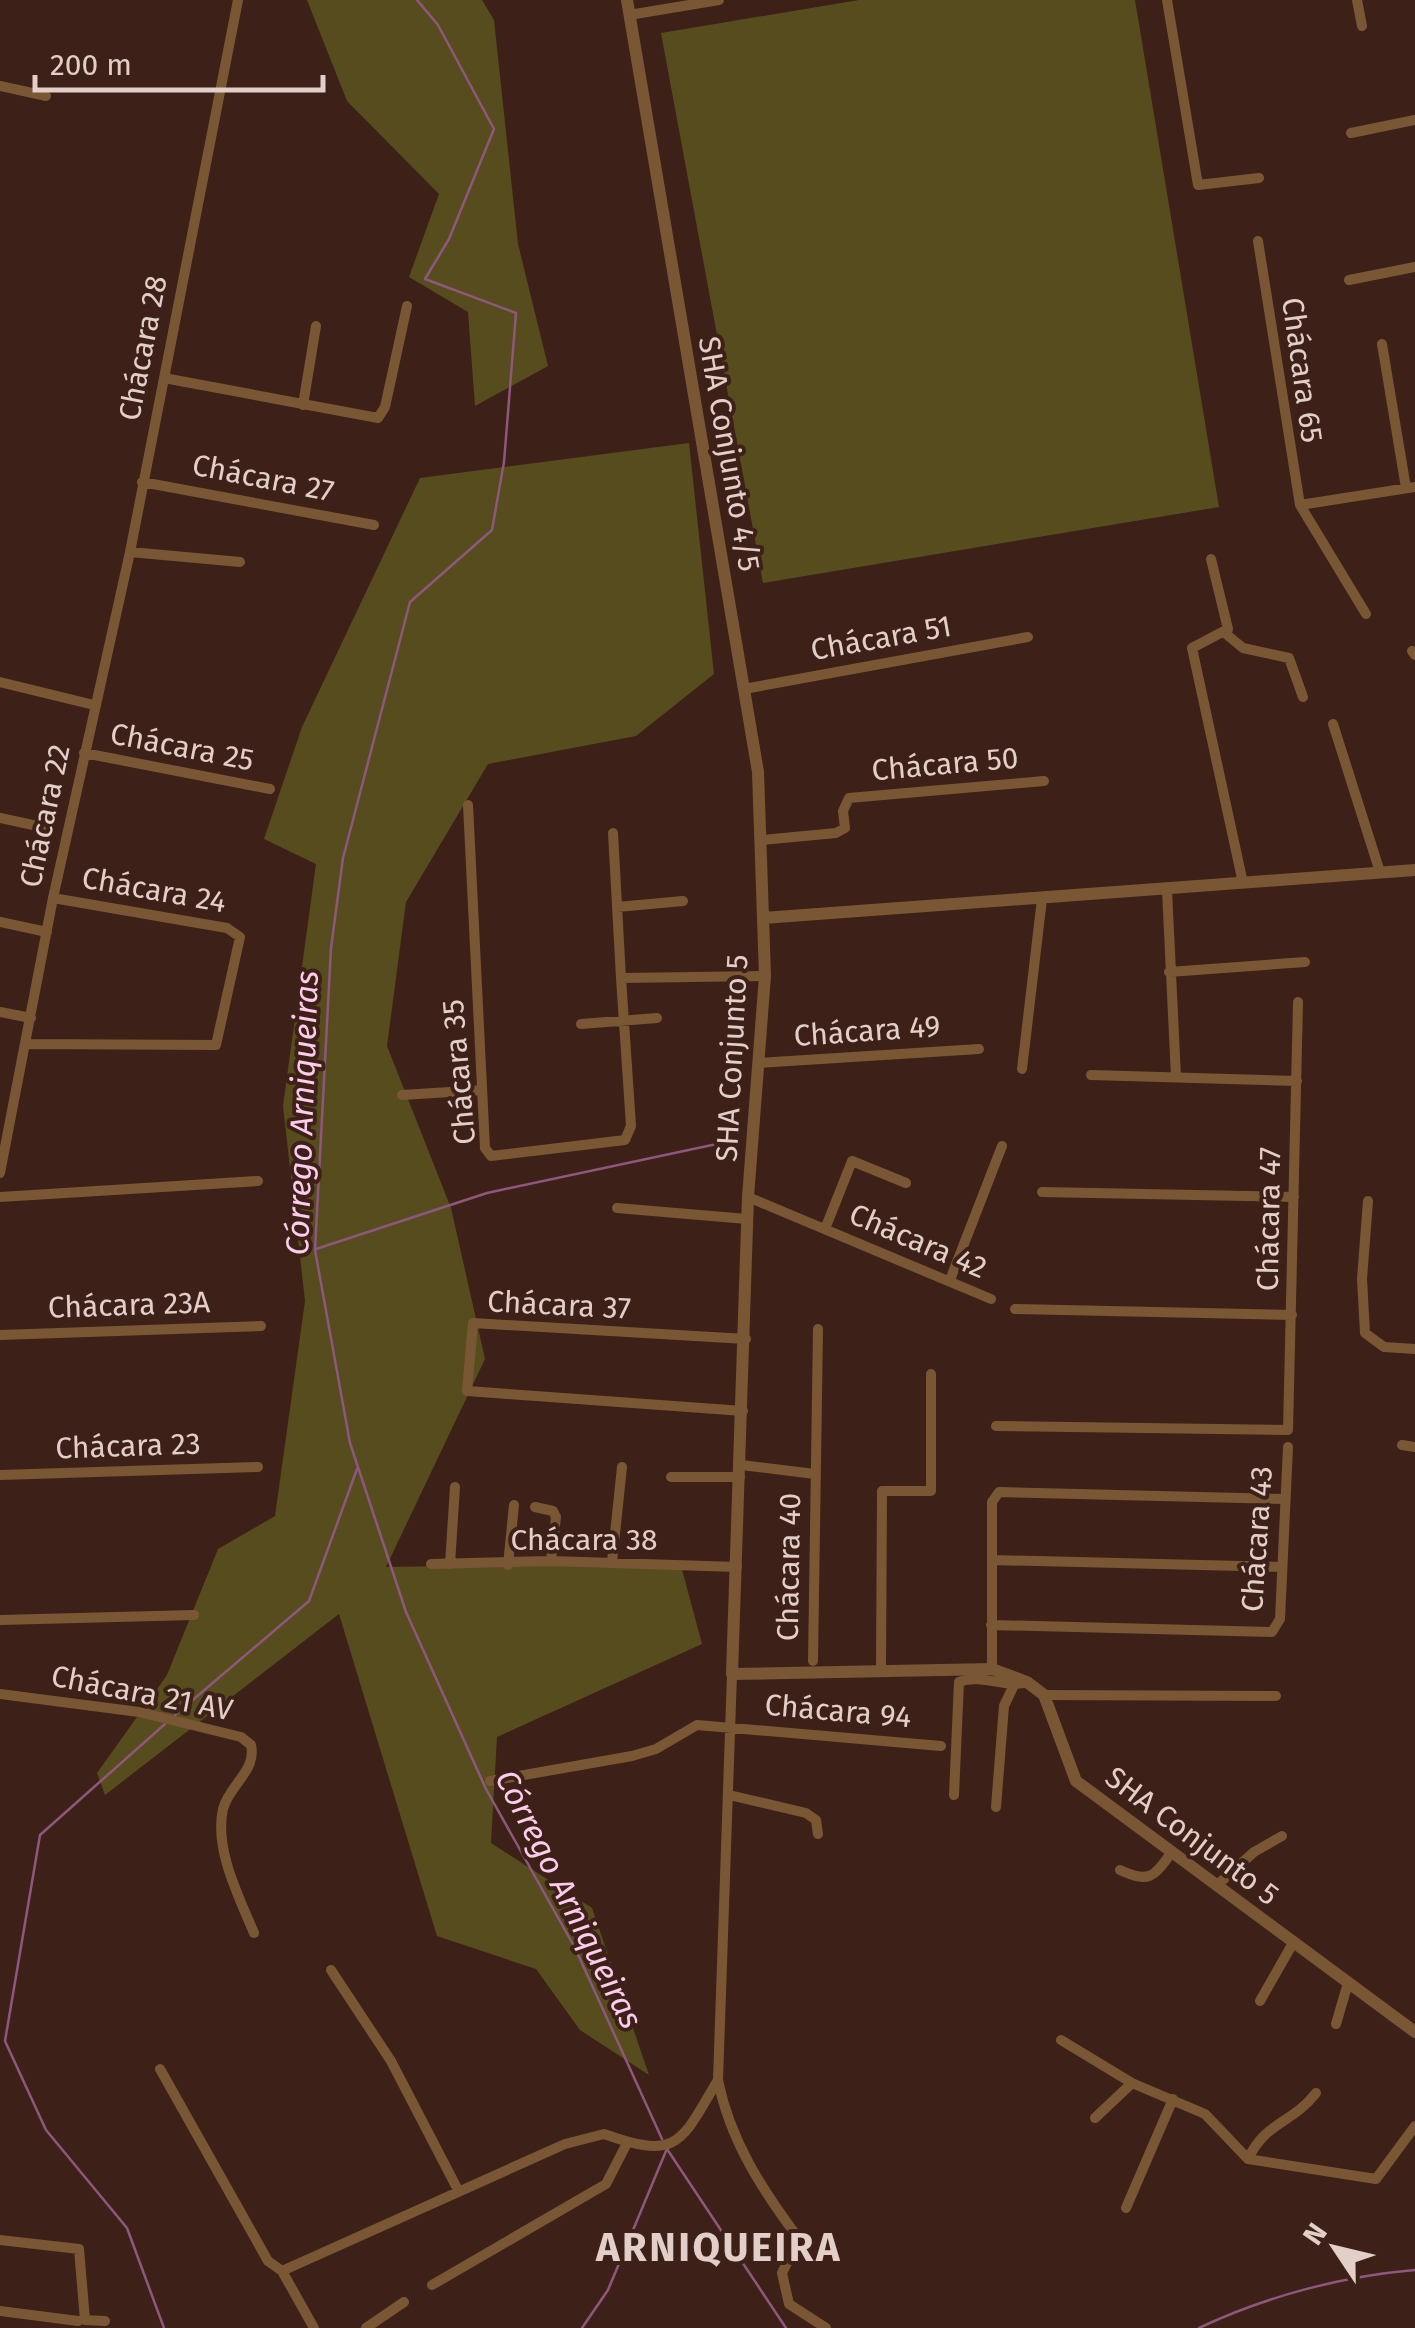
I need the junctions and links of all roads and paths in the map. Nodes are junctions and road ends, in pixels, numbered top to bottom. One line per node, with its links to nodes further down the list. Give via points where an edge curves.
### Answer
1 (238, 0): 18 (street, Chácara 28)
2 (719, 0): 5 (street)
3 (1167, 0): 11 (street, via 1198,185)
4 (1357, 0): 6 (street)
5 (628, 7): 31 (street, SHA Conjunto 4/5)
6 (1362, 26)
7 (0, 86): 8 (street)
8 (46, 96)
9 (1415, 120): 10 (street)
10 (1351, 133)
11 (1259, 178)
12 (1258, 240): 22 (street, Chácara 65)
13 (1415, 267): 14 (street)
14 (1350, 280)
15 (407, 306): 19 (street, via 380,416)
16 (316, 326): 19 (street)
17 (1382, 344): 21 (street)
18 (164, 378): 19 (street); 20 (street, Chácara 28)
19 (303, 405)
20 (142, 482): 23 (street, Chácara 27); 24 (street, Chácara 28)
21 (1411, 488): 22 (street)
22 (1300, 506): 27 (street, Chácara 65)
23 (374, 525)
24 (130, 552): 26 (street); 33 (street, Chácara 28)
25 (1211, 559): 28 (street)
26 (240, 562)
27 (1366, 614)
28 (1226, 634): 32 (street, via 1243,648 1288,658); 45 (street, via 1192,648)
29 (1028, 636): 31 (street, Chácara 51)
30 (0, 682): 33 (street)
31 (744, 688): 42 (street, SHA Conjunto 4/5)
32 (1304, 697)
33 (94, 705): 35 (street, Chácara 22)
34 (1333, 724): 44 (street)
35 (84, 754): 37 (street, Chácara 25); 47 (street, Chácara 22)
36 (1044, 781): 42 (street, Chácara 50, via 849,798 842,831)
37 (270, 789)
38 (468, 805): 71 (street, Chácara 35)
39 (0, 818): 40 (street)
40 (47, 828)
41 (613, 832): 50 (street, Chácara 35)
42 (761, 840): 51 (street, SHA Conjunto 4/5)
43 (1415, 870): 44 (street, SHA Conjunto 5)
44 (1380, 872): 45 (street, SHA Conjunto 5)
45 (1243, 883): 46 (street, SHA Conjunto 5)
46 (1167, 890): 48 (street, SHA Conjunto 5); 55 (street)
47 (54, 898): 53 (street, Chácara 22); 64 (street, Chácara 24, via 233,930 240,937 216,1045)
48 (1042, 899): 51 (street, SHA Conjunto 5); 67 (street)
49 (683, 901): 50 (street)
50 (617, 907): 57 (street, Chácara 35)
51 (763, 918): 56 (street, SHA Conjunto 5)
52 (0, 922): 53 (street)
53 (47, 932): 60 (street, Chácara 22)
54 (1306, 962): 55 (street)
55 (1168, 972): 69 (street)
56 (765, 976): 57 (street); 66 (street, SHA Conjunto 5)
57 (621, 978): 62 (street, Chácara 35)
58 (1298, 1002): 70 (street, Chácara 47)
59 (0, 1012): 60 (street)
60 (31, 1018): 64 (street, Chácara 22)
61 (656, 1018): 62 (street)
62 (623, 1021): 63 (street); 71 (street, Chácara 35, via 631,1126 624,1140 491,1156)
63 (581, 1024)
64 (26, 1044): 74 (street, Chácara 22)
65 (978, 1049): 66 (street, Chácara 49)
66 (759, 1064): 79 (street, SHA Conjunto 5)
67 (1022, 1069)
68 (1091, 1075): 69 (street)
69 (1176, 1077): 70 (street)
70 (1297, 1081): 80 (street, Chácara 47)
71 (482, 1090): 72 (street)
72 (402, 1095)
73 (1002, 1146): 85 (street)
74 (0, 1168)
75 (258, 1180): 78 (street)
76 (906, 1183): 84 (street, Chácara 42, via 852,1162)
77 (1042, 1192): 80 (street)
78 (0, 1197)
79 (748, 1197): 83 (street, SHA Conjunto 5); 84 (street, Chácara 42)
80 (1294, 1197): 88 (street, Chácara 47)
81 (1368, 1201): 93 (street, via 1365,1332 1384,1347)
82 (617, 1208): 83 (street)
83 (748, 1219): 92 (street, SHA Conjunto 5)
84 (825, 1229): 85 (street, Chácara 42)
85 (950, 1280): 86 (street, Chácara 42)
86 (992, 1299)
87 (1015, 1309): 88 (street)
88 (1292, 1314): 96 (street, Chácara 47, via 1290,1426 1282,1434)
89 (260, 1326): 91 (street, Chácara 23A)
90 (818, 1328): 104 (street, Chácara 40)
91 (0, 1335)
92 (746, 1339): 95 (street, SHA Conjunto 5); 95 (street, Chácara 37, via 473,1323 466,1391)
93 (1415, 1349)
94 (931, 1374): 123 (street, via 931,1491 882,1491)
95 (742, 1412): 102 (street, SHA Conjunto 5)
96 (996, 1426)
97 (1402, 1445): 99 (street)
98 (1288, 1447): 107 (street, Chácara 43)
99 (1415, 1447)
100 (258, 1467): 103 (street, Chácara 23)
101 (622, 1467): 112 (street)
102 (740, 1472): 104 (street, Chácara 40); 105 (street, Chácara 40); 116 (street, SHA Conjunto 5)
103 (0, 1474)
104 (816, 1474): 121 (street, Chácara 40)
105 (671, 1477)
106 (455, 1487): 114 (street)
107 (1284, 1499): 110 (street, via 999,1492 992,1502); 117 (street, Chácara 43)
108 (514, 1505): 115 (street)
109 (534, 1507): 111 (street, via 556,1517)
110 (992, 1560): 117 (street); 120 (street)
111 (551, 1561): 112 (street, Chácara 38); 115 (street, Chácara 38)
112 (612, 1562): 116 (street, Chácara 38)
113 (431, 1564): 114 (street, Chácara 38)
114 (450, 1564): 115 (street, Chácara 38)
115 (508, 1565)
116 (737, 1566): 124 (street, SHA Conjunto 5)
117 (1281, 1567): 120 (street, Chácara 43, via 1280,1619 1272,1632)
118 (194, 1615): 119 (street)
119 (0, 1620)
120 (991, 1624): 122 (street)
121 (812, 1661)
122 (992, 1668): 123 (street); 125 (street)
123 (881, 1670): 124 (street)
124 (732, 1674): 129 (street, SHA Conjunto 5)
125 (1021, 1683): 127 (street); 133 (street, via 959,1682); 134 (street, via 1004,1706)
126 (0, 1694): 140 (street, Chácara 21 AV, via 140,1712 251,1745 252,1762 228,1797 222,1833)
127 (1044, 1694): 128 (street); 137 (street, SHA Conjunto 5, via 1076,1780)
128 (1276, 1696)
129 (730, 1728): 130 (street, Chácara 94); 131 (street, Chácara 94, via 696,1725 632,1756); 132 (street, SHA Conjunto 5)
130 (941, 1746)
131 (490, 1782)
132 (729, 1795): 135 (street, via 806,1812); 149 (street, SHA Conjunto 5)
133 (954, 1795)
134 (996, 1807)
135 (818, 1834)
136 (1282, 1836): 139 (street)
137 (1171, 1853): 138 (street, via 1151,1879); 139 (street, SHA Conjunto 5)
138 (1120, 1870)
139 (1216, 1886): 141 (street, SHA Conjunto 5)
140 (254, 1933)
141 (1294, 1943): 143 (street, SHA Conjunto 5); 144 (street)
142 (331, 1970): 157 (street, via 391,2060)
143 (1348, 1984): 145 (street); 146 (street, SHA Conjunto 5)
144 (1260, 2001)
145 (1336, 2024)
146 (1415, 2032)
147 (1060, 2040): 150 (street)
148 (160, 2068): 160 (street, via 268,2261)
149 (718, 2080): 155 (street, via 681,2138 669,2146); 168 (street, via 752,2171 799,2240 782,2274 789,2304)
150 (1132, 2083): 152 (street); 153 (street)
151 (1316, 2093): 156 (street, via 1295,2116 1262,2134)
152 (1173, 2099): 156 (street, via 1204,2114); 158 (street)
153 (1095, 2118)
154 (1415, 2126): 156 (street, via 1376,2179)
155 (626, 2145): 157 (street, via 604,2134 565,2144); 161 (street, via 606,2184)
156 (1248, 2160)
157 (458, 2190): 160 (street)
158 (1126, 2208)
159 (0, 2240): 165 (street, via 79,2249 85,2320)
160 (282, 2271): 166 (street)
161 (432, 2284)
162 (404, 2302): 167 (street)
163 (0, 2311): 164 (street)
164 (78, 2321)
165 (105, 2321)
166 (314, 2328)
167 (366, 2328)
168 (826, 2328)

